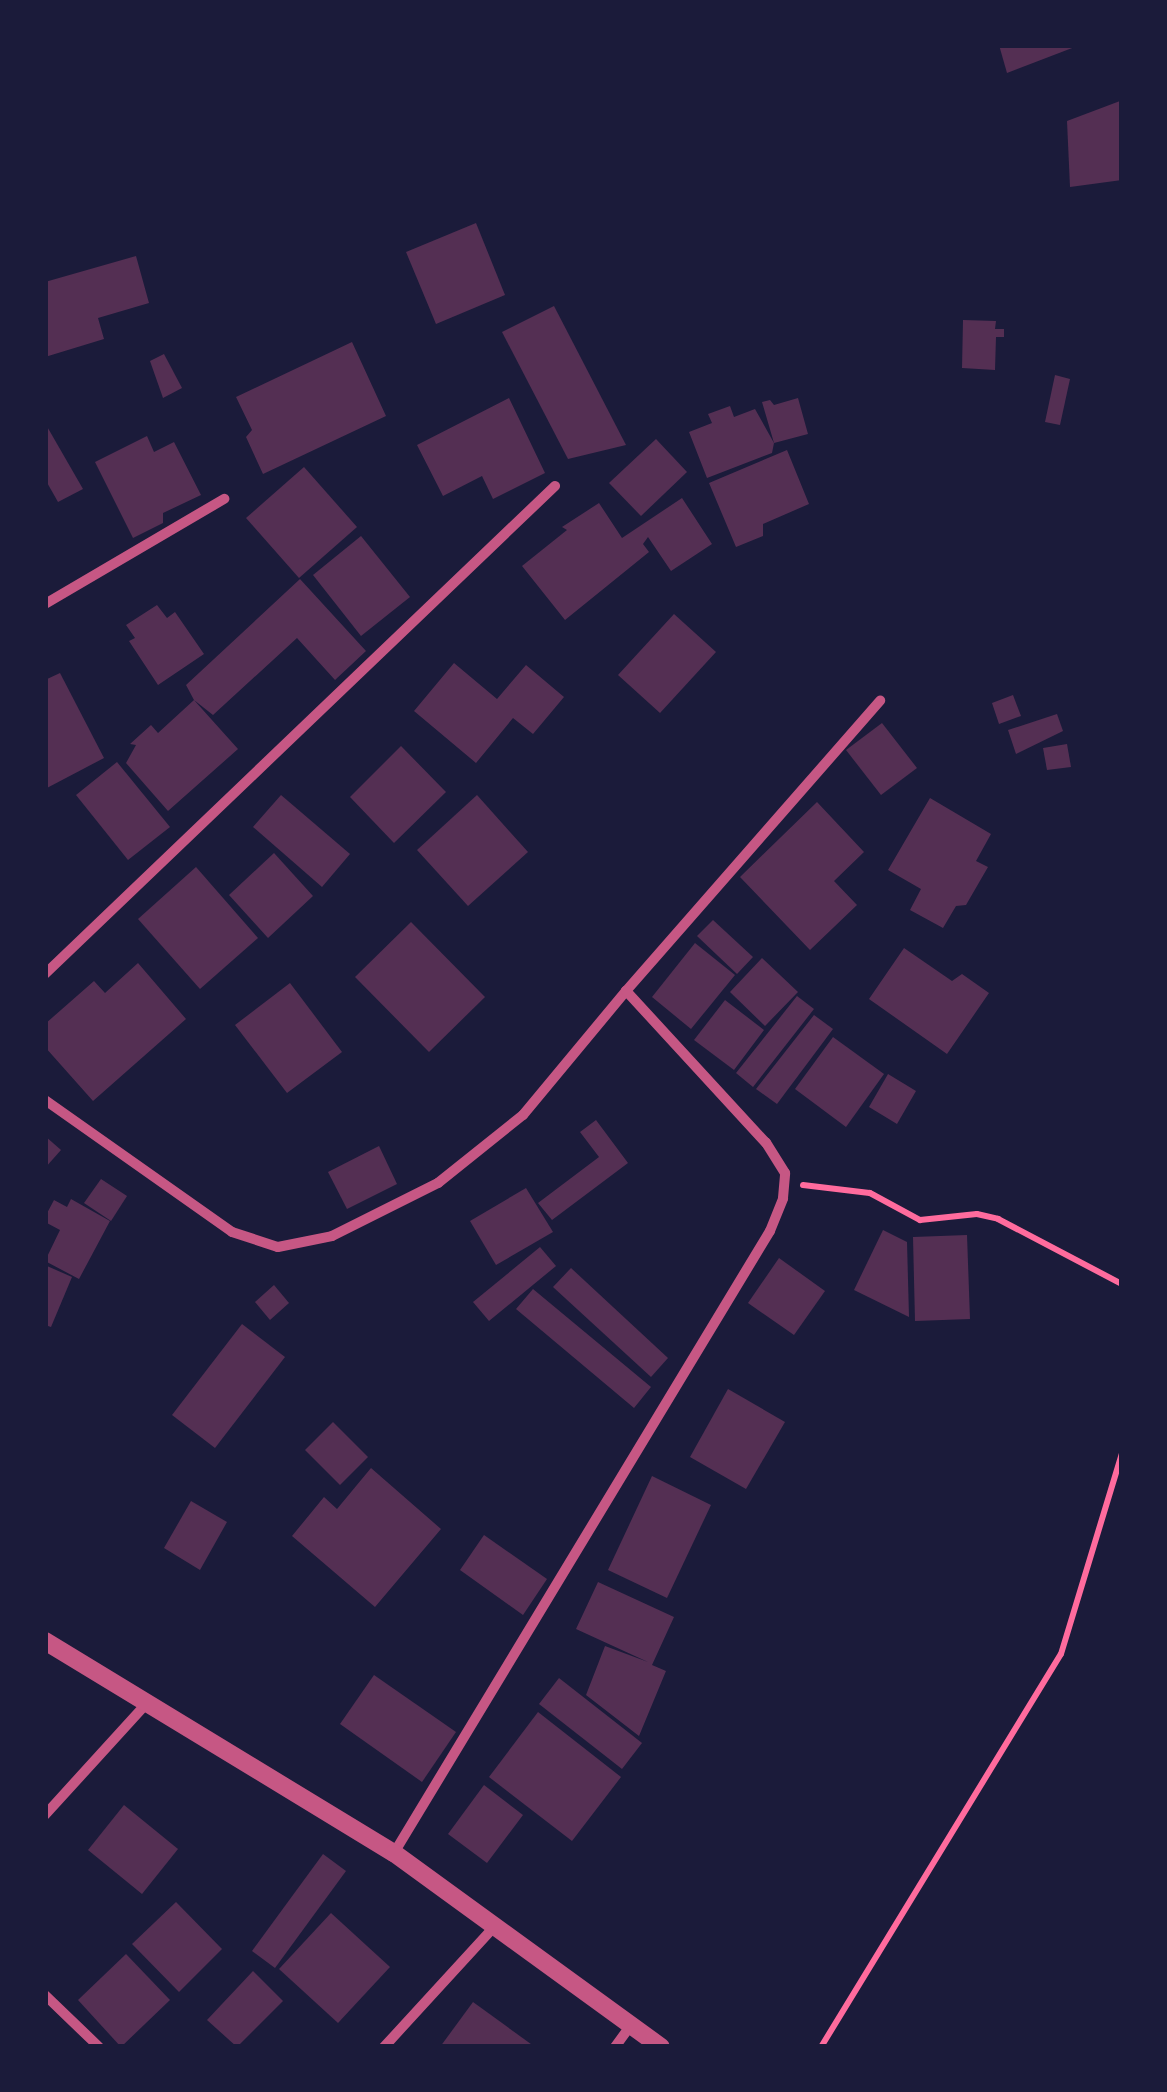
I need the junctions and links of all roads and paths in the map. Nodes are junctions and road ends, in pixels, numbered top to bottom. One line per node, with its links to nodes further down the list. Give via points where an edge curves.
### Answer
1 (555, 486): 5 (street)
2 (224, 498): 3 (street)
3 (45, 604)
4 (880, 700): 6 (street)
5 (45, 974)
6 (626, 990): 7 (street, via 523,1116 438,1183 332,1236 278,1247 232,1232); 8 (street, via 766,1143)
7 (45, 1100)
8 (784, 1184): 9 (path, via 870,1194 920,1220 998,1218); 14 (street, via 770,1231)
9 (1122, 1284)
10 (1122, 1454): 22 (path, via 1061,1654)
11 (45, 1641): 12 (street)
12 (148, 1703): 13 (street); 14 (street)
13 (45, 1815)
14 (394, 1852): 15 (street)
15 (495, 1926): 17 (street); 19 (street)
16 (45, 1995): 18 (street)
17 (632, 2024): 20 (street); 21 (street)
18 (99, 2047)
19 (384, 2047)
20 (615, 2047)
21 (660, 2047)
22 (822, 2047)

